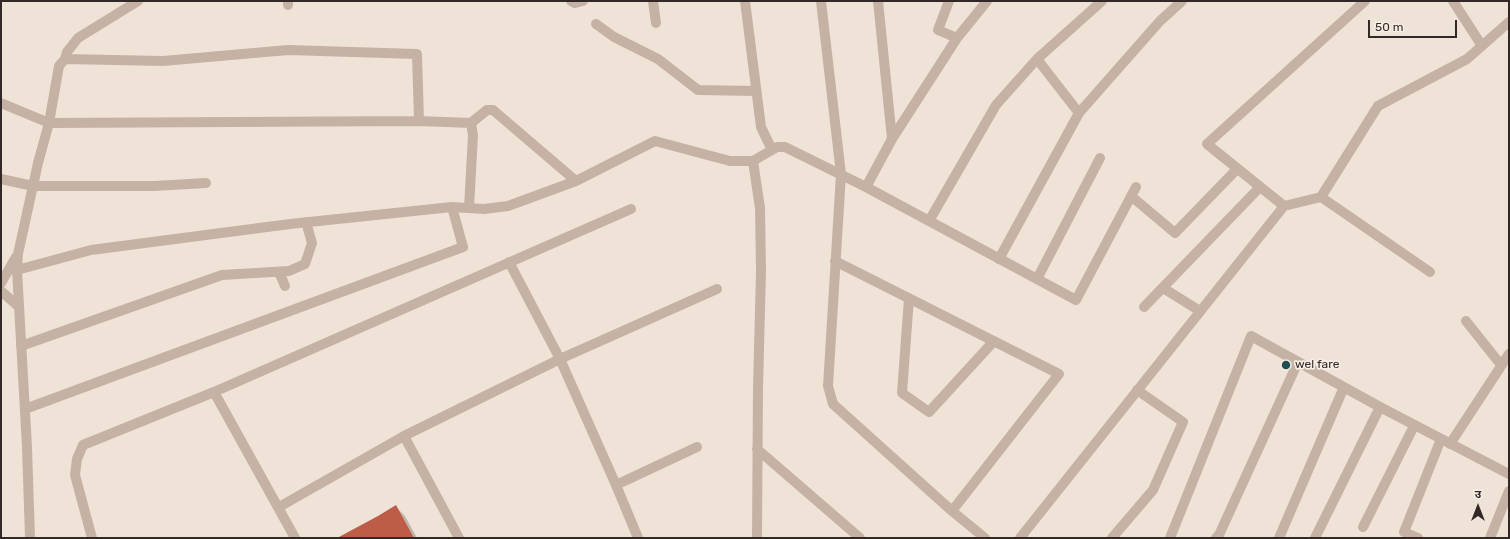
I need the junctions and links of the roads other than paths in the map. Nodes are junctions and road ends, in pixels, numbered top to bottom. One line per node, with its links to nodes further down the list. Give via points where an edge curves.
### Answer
1 (138, 1): 20 (street, via 78,38)
2 (572, 1): 3 (street)
3 (584, 1)
4 (653, 1): 16 (street)
5 (745, 1): 22 (street)
6 (821, 1): 33 (street)
7 (878, 1): 28 (street)
8 (949, 1): 18 (street, via 938,30)
9 (987, 1): 18 (street)
10 (993, 1): 18 (street)
11 (1102, 1): 21 (street)
12 (1182, 1): 24 (street)
13 (1365, 1): 32 (street, via 1207,144)
14 (1453, 1): 19 (street)
15 (1509, 22): 19 (street)
16 (656, 23)
17 (596, 24): 22 (street, via 614,37 658,60 698,90)
18 (958, 36): 28 (street)
19 (1482, 46): 40 (street, via 1467,59 1378,106)
20 (65, 58): 25 (street, via 163,62 288,50 418,54); 26 (street, via 60,66)
21 (1037, 59): 24 (street); 45 (street, via 996,105)
22 (756, 91): 29 (street, via 760,127)
23 (1, 103): 26 (street)
24 (1079, 113): 48 (street)
25 (419, 121): 26 (street); 27 (street)
26 (48, 122): 37 (street)
27 (471, 123): 35 (street, via 487,110 493,110); 43 (street, via 473,135)
28 (892, 139): 38 (street)
29 (772, 150): 31 (street); 33 (street, via 785,147)
30 (1100, 158): 54 (street)
31 (754, 161): 35 (street, via 730,161 655,141); 80 (street, via 760,208 761,271)
32 (1237, 169): 39 (street); 54 (street, via 1175,233 1134,191 1076,300)
33 (841, 174): 38 (street); 49 (street)
34 (1, 179): 37 (street)
35 (576, 181): 43 (street, via 508,206)
36 (206, 183): 37 (street, via 154,186)
37 (33, 186): 47 (street)
38 (866, 187): 45 (street)
39 (1260, 187): 41 (street); 57 (street)
40 (1321, 197): 41 (street); 53 (street)
41 (1284, 206): 63 (street)
42 (452, 207): 43 (street); 46 (street); 75 (street, via 463,247)
43 (468, 208)
44 (631, 209): 50 (street)
45 (929, 221): 48 (street)
46 (306, 222): 51 (street, via 91,250); 52 (street, via 312,244 305,264)
47 (18, 254): 51 (street); 55 (street)
48 (1000, 259): 54 (street)
49 (835, 261): 60 (street); 85 (street, via 828,386 832,404)
50 (509, 262): 68 (street); 73 (street)
51 (17, 270): 61 (street)
52 (279, 272): 56 (street); 66 (street, via 222,275)
53 (1430, 272)
54 (1037, 279)
55 (1, 284)
56 (285, 286)
57 (1163, 288): 62 (street); 63 (street)
58 (717, 289): 68 (street)
59 (1, 291): 61 (street)
60 (910, 298): 65 (street); 65 (street, via 902,393 929,412)
61 (19, 308): 66 (street)
62 (1144, 308)
63 (1200, 311): 72 (street)
64 (1466, 321): 70 (street)
65 (994, 341): 85 (street, via 1059,374)
66 (21, 346): 75 (street)
67 (1509, 354): 70 (street)
68 (560, 359): 77 (street); 82 (street)
69 (1298, 362): 71 (street); 97 (street, via 1251,336); 98 (street)
70 (1501, 365): 78 (street)
71 (1344, 387): 74 (street); 99 (street)
72 (1137, 390): 95 (street); 96 (street, via 1183,422 1153,490)
73 (214, 392): 84 (street); 89 (street, via 83,445 77,459 75,475)
74 (1380, 407): 76 (street); 100 (street)
75 (25, 409): 88 (street)
76 (1414, 426): 78 (street); 86 (street)
77 (404, 436): 84 (street); 90 (street)
78 (1445, 442): 81 (street); 101 (street, via 1404,532)
79 (697, 447): 82 (street)
80 (757, 450): 92 (street); 93 (street)
81 (1509, 474)
82 (616, 485): 91 (street)
83 (1509, 491): 102 (street)
84 (279, 507): 87 (street)
85 (952, 511): 94 (street)
86 (1363, 527)
87 (292, 537)
88 (30, 538)
89 (92, 538)
90 (459, 538)
91 (638, 538)
92 (757, 538)
93 (860, 538)
94 (985, 538)
95 (1020, 538)
96 (1114, 538)
97 (1170, 538)
98 (1216, 538)
99 (1279, 538)
100 (1315, 538)
101 (1418, 538)
102 (1490, 538)

